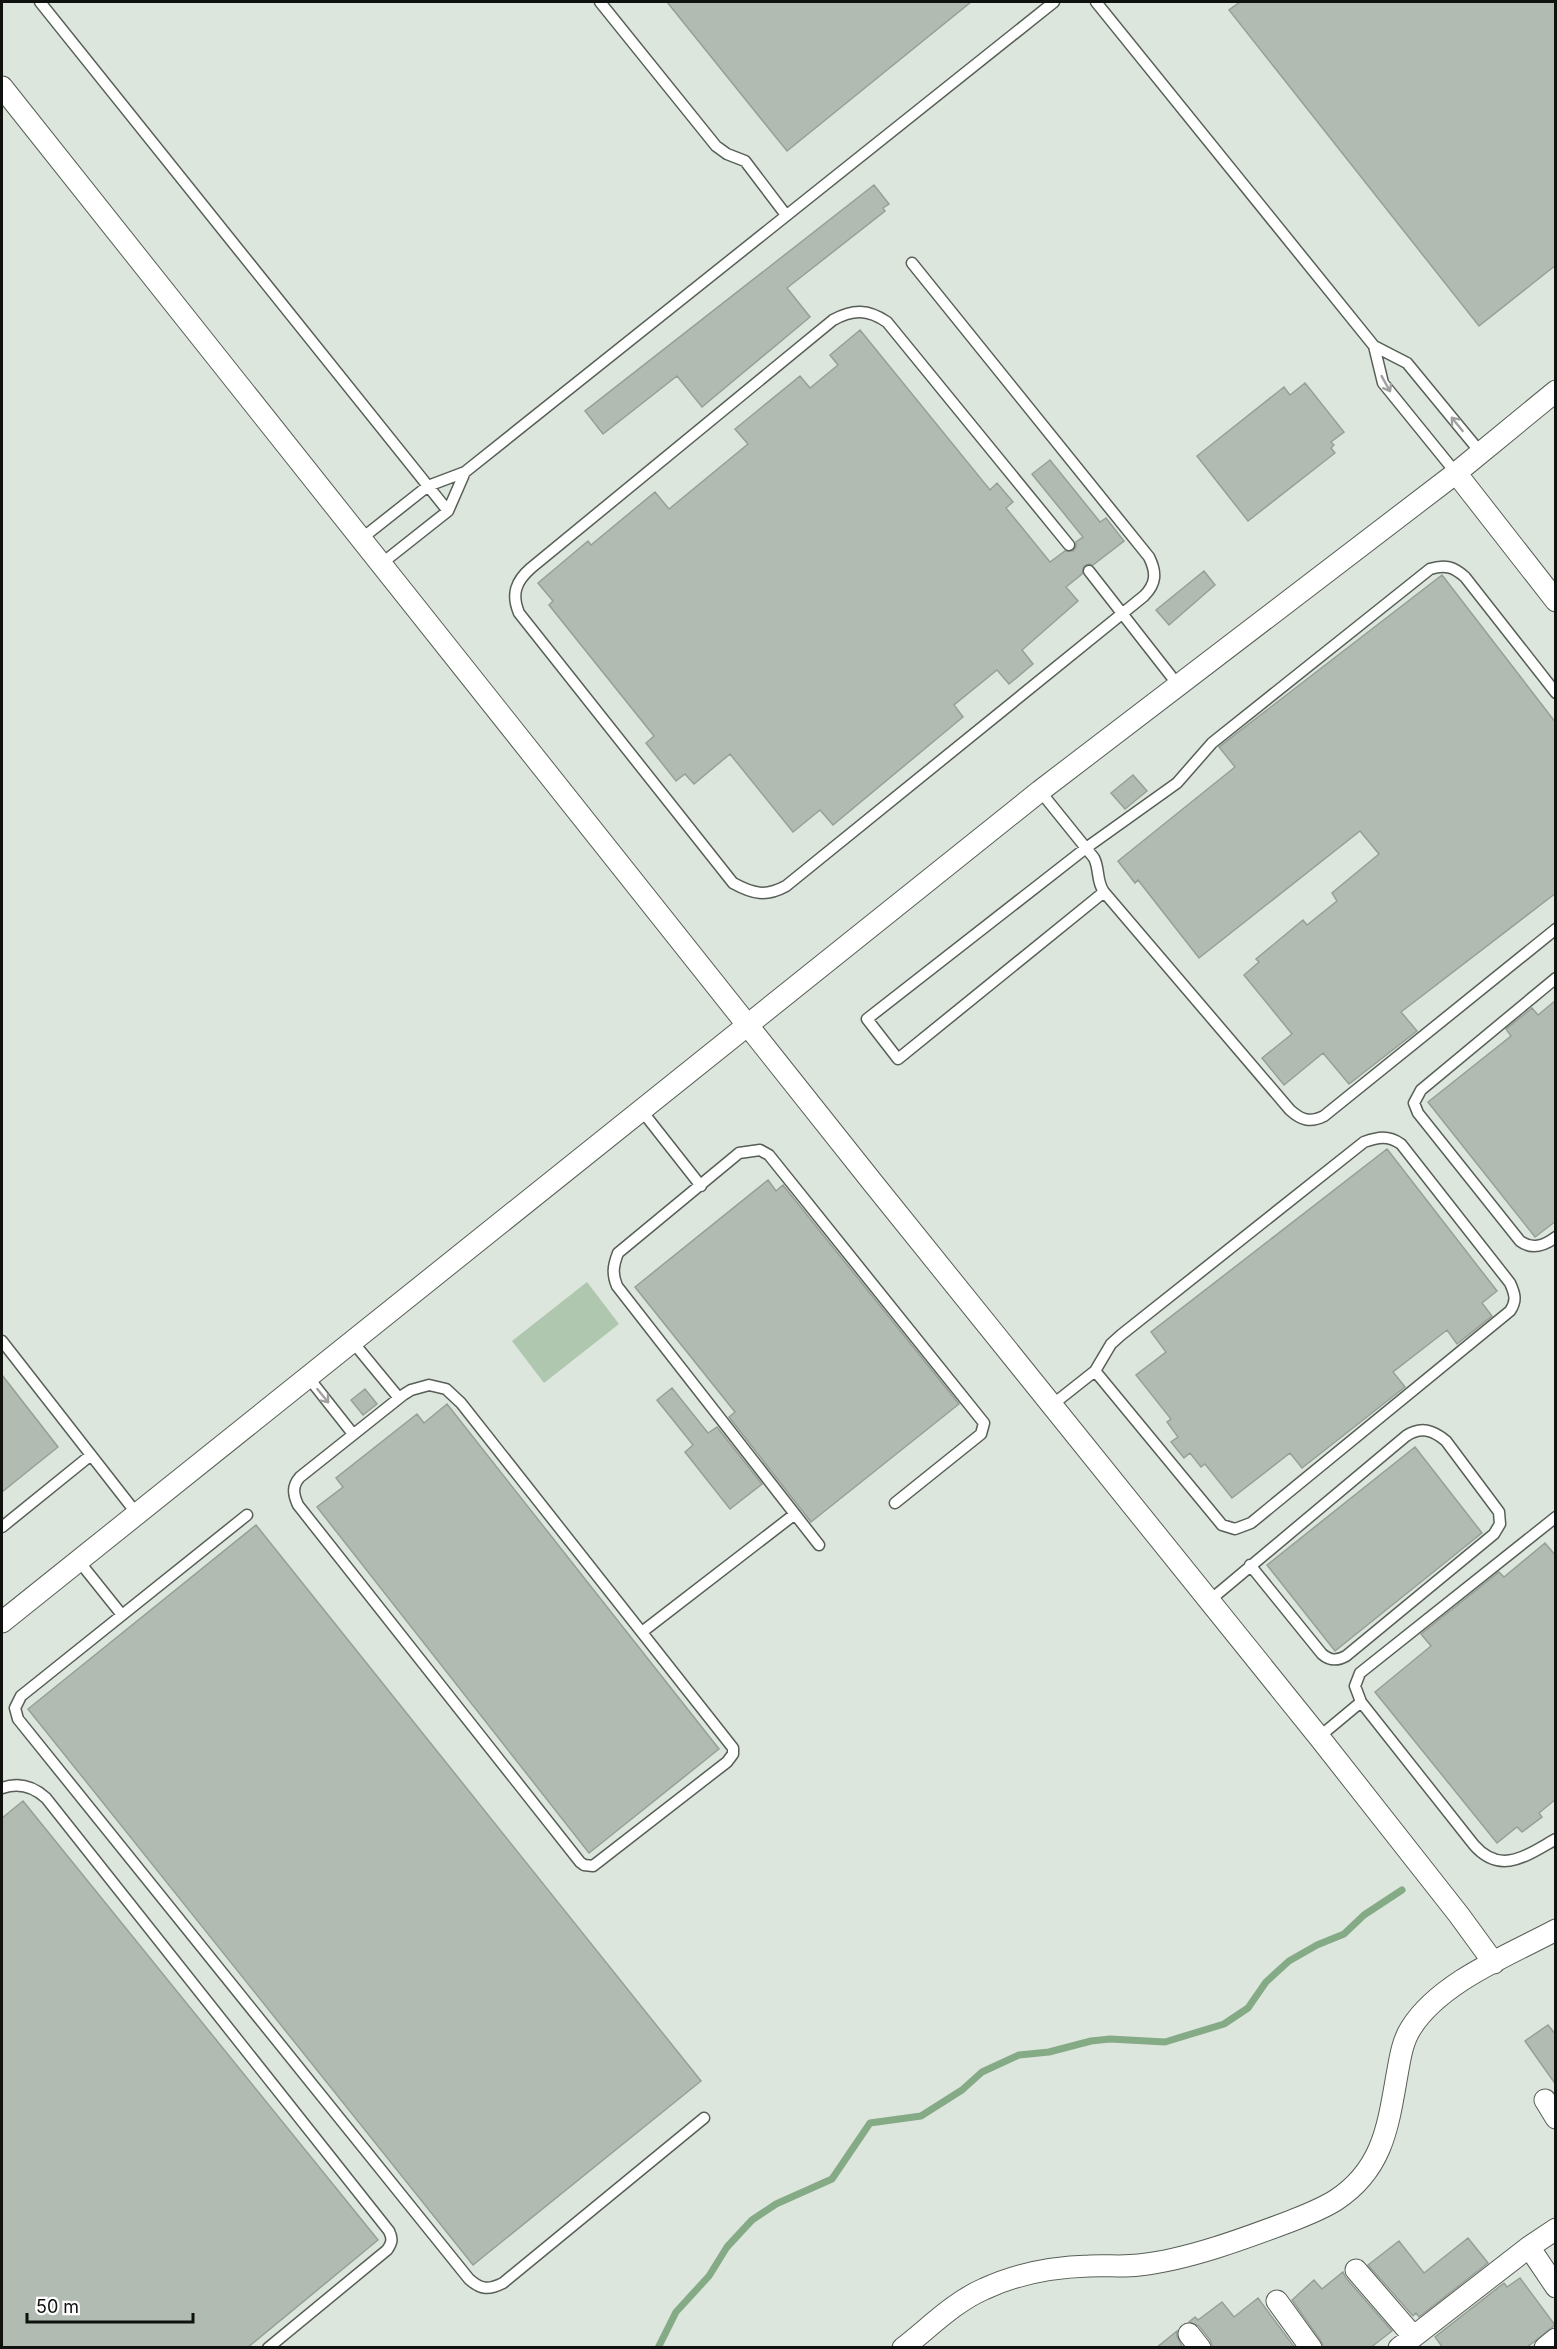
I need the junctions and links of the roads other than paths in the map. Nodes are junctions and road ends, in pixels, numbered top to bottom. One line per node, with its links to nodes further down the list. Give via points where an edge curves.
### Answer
1 (40, 2): 13 (lane)
2 (600, 2): 6 (lane, via 716,146 745,161)
3 (1054, 2): 6 (lane)
4 (1096, 2): 8 (lane)
5 (2, 87): 15 (street)
6 (786, 215): 11 (lane)
7 (912, 263): 20 (lane, via 1149,558 1155,572 1154,585)
8 (1374, 346): 10 (lane, one-way to 8, via 1407,363); 12 (lane, one-way to 12, via 1383,383)
9 (1556, 391): 10 (street)
10 (1480, 453): 12 (street)
11 (465, 472): 13 (lane); 14 (lane)
12 (1456, 473): 19 (street); 21 (street)
13 (428, 486): 14 (lane); 15 (lane)
14 (448, 510): 17 (lane)
15 (361, 539): 17 (street)
16 (1069, 545): 20 (lane, via 887,322 876,314 854,311 833,320 531,568 518,582 514,597 524,619 733,883 746,891 766,894 786,886)
17 (381, 564): 28 (street)
18 (1089, 571): 20 (lane)
19 (1556, 601)
20 (1122, 614): 21 (lane)
21 (1178, 685): 23 (street)
22 (1556, 693): 24 (lane, via 1464,577 1454,568 1435,567 1212,743 1178,783)
23 (1040, 791): 24 (lane); 28 (street)
24 (1086, 848): 25 (lane, via 1097,864); 25 (lane, via 867,1019 898,1059)
25 (1104, 892): 26 (lane, via 1290,1110 1308,1120 1324,1116)
26 (1556, 929)
27 (1556, 978): 31 (lane, via 1420,1090 1414,1103 1520,1241 1537,1246)
28 (748, 1024): 29 (street); 37 (street)
29 (642, 1111): 30 (lane); 33 (street)
30 (701, 1186): 40 (lane, via 740,1153 760,1150 769,1155 982,1419 981,1434); 42 (lane, via 618,1253 613,1277)
31 (1556, 1237)
32 (2, 1341): 39 (lane)
33 (352, 1341): 35 (street); 36 (lane)
34 (1095, 1371): 34 (lane, via 1121,1335 1364,1142 1383,1137 1401,1144 1510,1283 1515,1298 1510,1311 1251,1523 1235,1529 1222,1525); 37 (lane)
35 (308, 1377): 38 (lane, one-way to 38); 41 (street)
36 (399, 1398): 38 (lane); 52 (lane, via 429,1385 454,1395)
37 (1052, 1405): 49 (street)
38 (353, 1434): 52 (lane, via 295,1482 298,1505 580,1862 589,1867 598,1864 733,1754 730,1743)
39 (91, 1455): 41 (lane); 45 (lane)
40 (895, 1503)
41 (137, 1514): 47 (street)
42 (795, 1514): 46 (lane); 52 (lane)
43 (247, 1515): 50 (lane)
44 (1556, 1516): 53 (lane, via 1360,1673 1355,1686)
45 (2, 1527)
46 (819, 1545)
47 (78, 1560): 50 (lane); 51 (street)
48 (1250, 1565): 48 (lane, via 1406,1436 1419,1430 1433,1432 1446,1441 1499,1512 1500,1524 1494,1534 1346,1656 1336,1660 1322,1654); 49 (lane)
49 (1209, 1601): 54 (street)
50 (122, 1615): 59 (lane, via 21,1696 15,1708 18,1719 477,2286 486,2289 504,2283)
51 (2, 1622)
52 (642, 1632)
53 (1361, 1702): 54 (lane); 56 (lane, via 1487,1858 1511,1861)
54 (1319, 1737): 58 (street)
55 (2, 1788): 67 (lane, via 28,1786 46,1798 392,2237 387,2250)
56 (1556, 1839)
57 (1556, 1930): 58 (street)
58 (1494, 1963): 68 (street, via 1448,1989 1428,2005 1410,2030 1401,2052 1390,2118 1378,2153 1361,2180 1335,2201 1273,2228 1160,2262 1056,2269 996,2284 969,2297)
59 (704, 2118)
60 (1556, 2229): 61 (street)
61 (1529, 2247): 63 (street); 66 (street)
62 (1356, 2270): 66 (street)
63 (1556, 2287)
64 (1277, 2301): 69 (street)
65 (1556, 2339): 70 (street)
66 (1406, 2342)
67 (267, 2348)
68 (903, 2348)
69 (1311, 2348)
70 (1545, 2348)

